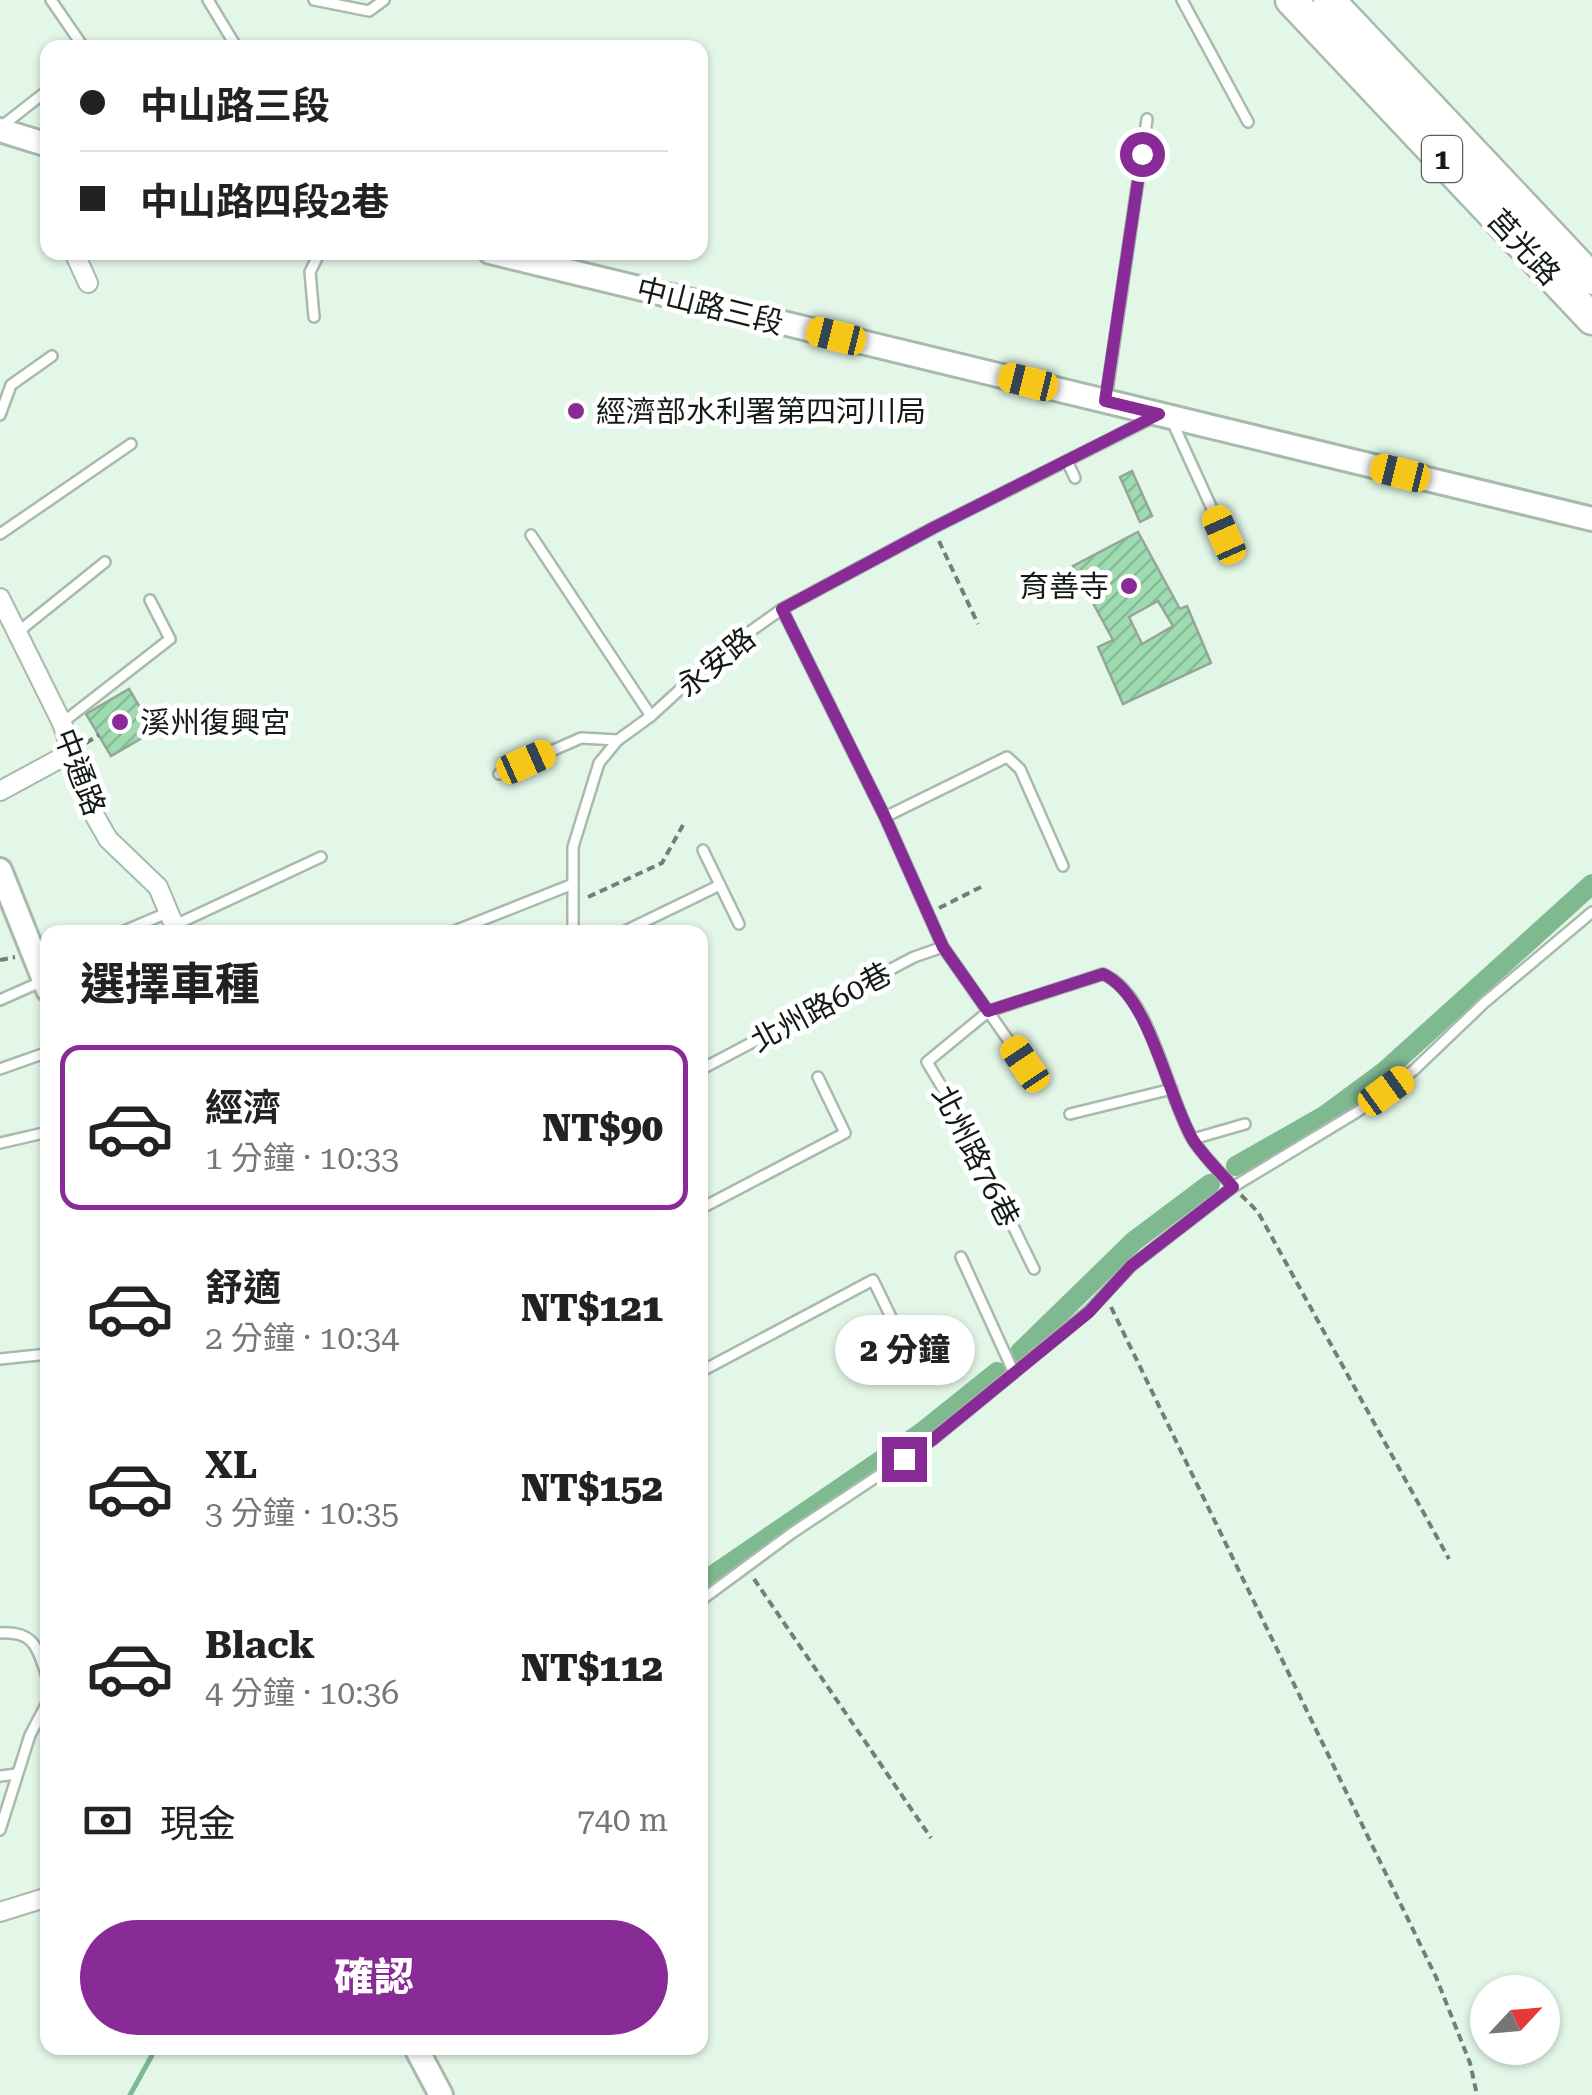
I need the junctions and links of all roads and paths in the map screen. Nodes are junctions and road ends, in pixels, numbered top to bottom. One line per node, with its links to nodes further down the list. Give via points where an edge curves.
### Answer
1 (51, 0): 8 (lane)
2 (208, 0): 9 (lane)
3 (314, 0): 4 (lane, via 368,12)
4 (384, 0)
5 (1182, 0): 12 (lane)
6 (1291, 0): 21 (main road, 莒光路 / 1)
7 (1329, 0): 18 (main road, 莒光路 / 1)
8 (78, 40)
9 (232, 40)
10 (40, 96): 13 (lane)
11 (1147, 119): 23 (lane)
12 (1248, 122)
13 (0, 129): 14 (street)
14 (40, 142)
15 (78, 260): 19 (street)
16 (316, 260): 20 (lane, via 310,272)
17 (523, 260): 23 (street, 中山路三段)
18 (1592, 279)
19 (88, 283)
20 (314, 317)
21 (1592, 319)
22 (52, 356): 24 (lane, via 11,384)
23 (1105, 401): 25 (street, 中山路三段)
24 (0, 415)
25 (1164, 416): 27 (lane, 永安路); 29 (street, 中山路三段); 33 (lane)
26 (131, 444): 31 (lane)
27 (1068, 461): 28 (lane); 30 (lane, 永安路)
28 (1075, 478)
29 (1592, 519)
30 (933, 528): 37 (lane, 永安路); 38 (path)
31 (0, 534)
32 (531, 535): 40 (lane)
33 (1224, 535)
34 (105, 562): 39 (lane)
35 (0, 598): 39 (street, 中通路)
36 (150, 600): 41 (lane, via 170,638)
37 (782, 609): 40 (lane, 永安路, via 720,653); 47 (lane)
38 (978, 624)
39 (18, 632): 41 (street, 中通路)
40 (651, 716): 43 (lane, 永安路)
41 (62, 722): 44 (street, 中通路)
42 (98, 735): 44 (path)
43 (618, 740): 45 (lane, via 580,738); 53 (lane, 永安路, via 599,763 584,805 573,847)
44 (79, 747): 46 (street); 59 (street, 中通路, via 92,811 108,839 158,887)
45 (499, 774)
46 (0, 792)
47 (885, 817): 51 (lane, via 1007,757 1020,770); 57 (lane)
48 (683, 826): 56 (path, via 662,863)
49 (703, 850): 54 (lane)
50 (321, 857): 59 (lane)
51 (1063, 866)
52 (0, 870): 65 (street)
53 (573, 884): 56 (lane, 永安路); 61 (lane)
54 (720, 885): 60 (lane); 63 (lane)
55 (984, 886): 57 (path)
56 (574, 904): 62 (lane, 永安路)
57 (930, 912): 64 (lane)
58 (1592, 912): 80 (lane, via 1414,1070)
59 (174, 923)
60 (739, 924)
61 (470, 925)
62 (573, 925)
63 (637, 925)
64 (943, 947): 68 (lane); 71 (lane, 北州路60巷)
65 (40, 964)
66 (40, 979): 67 (lane)
67 (0, 1000)
68 (988, 1011): 70 (lane); 74 (lane, via 1103,974 1120,981); 83 (lane, 北州路76巷, via 927,1062)
69 (40, 1055): 72 (lane)
70 (1025, 1064)
71 (708, 1066)
72 (0, 1070)
73 (818, 1077): 81 (lane, via 844,1133)
74 (1172, 1089): 75 (lane); 78 (lane)
75 (1070, 1114)
76 (1245, 1124): 78 (lane)
77 (40, 1134): 79 (lane)
78 (1193, 1140): 80 (lane)
79 (0, 1143)
80 (1233, 1187): 84 (lane); 90 (path, via 1258,1212)
81 (708, 1205)
82 (961, 1257): 89 (lane)
83 (1034, 1269)
84 (1104, 1293): 89 (lane); 104 (path, via 1436,1976)
85 (906, 1348): 88 (lane, via 873,1280)
86 (40, 1355): 87 (lane)
87 (0, 1359)
88 (708, 1368)
89 (1014, 1373): 91 (lane, via 932,1440)
90 (1448, 1559)
91 (746, 1567): 92 (lane); 99 (path)
92 (708, 1595)
93 (0, 1633): 94 (lane, via 27,1636)
94 (40, 1658)
95 (40, 1716): 96 (lane)
96 (18, 1774): 97 (lane); 98 (lane)
97 (0, 1776)
98 (0, 1830)
99 (931, 1838)
100 (40, 1900): 101 (street)
101 (0, 1912)
102 (420, 2055): 103 (street)
103 (441, 2095)
104 (1478, 2095)

